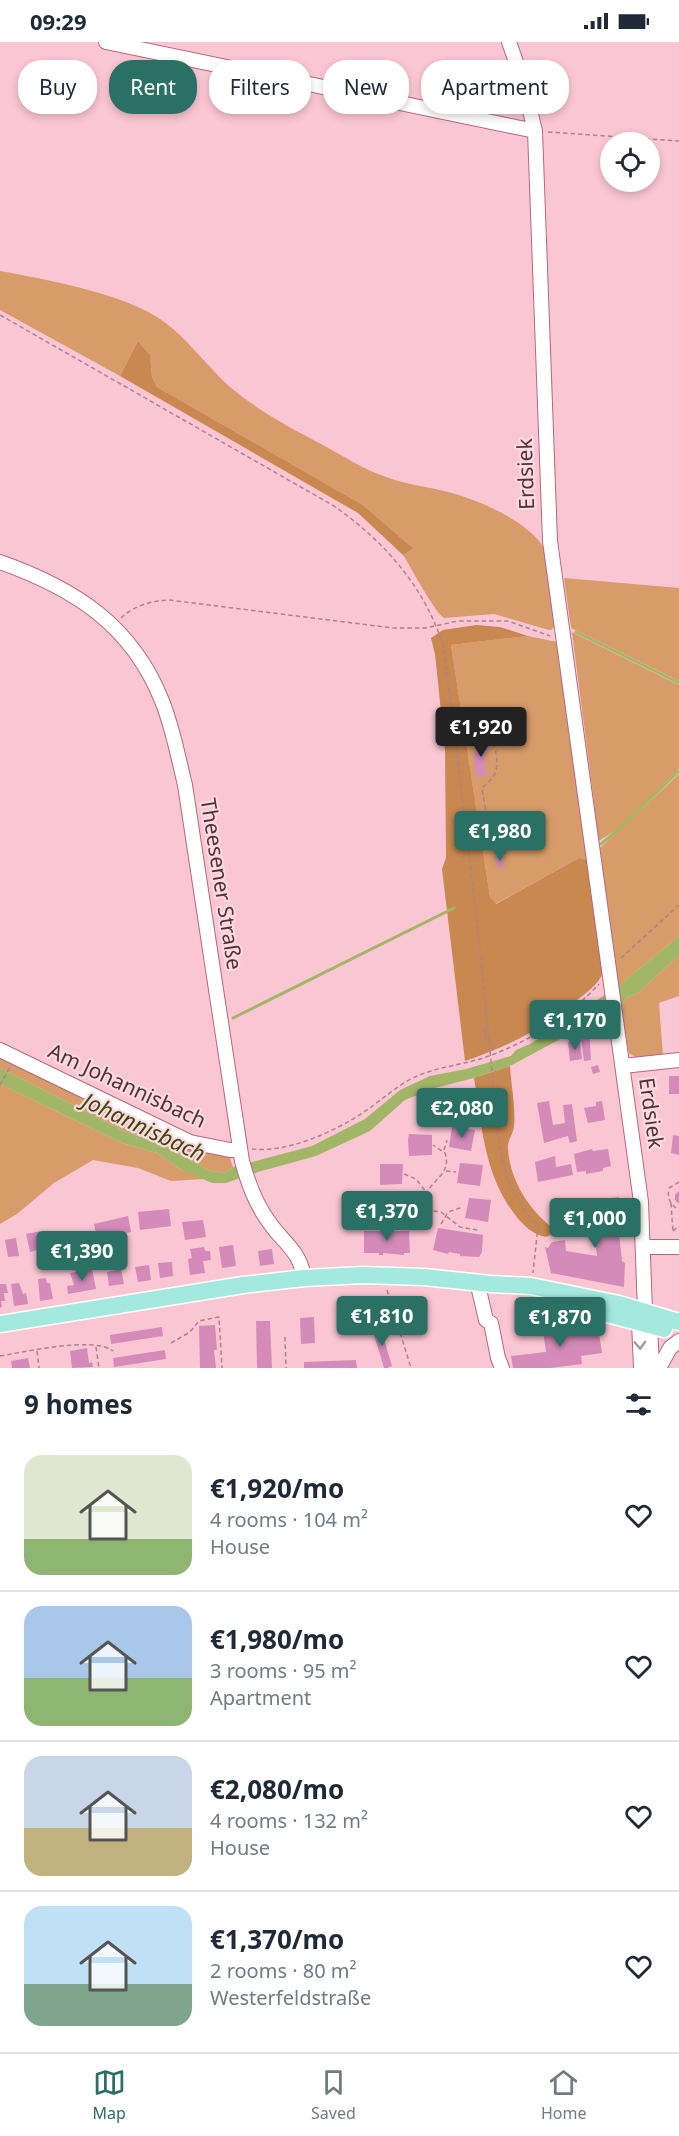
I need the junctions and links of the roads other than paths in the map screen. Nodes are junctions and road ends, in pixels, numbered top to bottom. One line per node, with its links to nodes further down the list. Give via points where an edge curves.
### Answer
1 (106, 42): 3 (street)
2 (508, 42): 3 (street, Erdsiek)
3 (535, 131): 7 (street, Erdsiek, via 550,541)
4 (0, 562): 8 (street, Theesener Straße, via 72,593 114,625 144,666 162,700 184,785)
5 (0, 1050): 8 (street, Am Johannisbach, via 190,1142)
6 (679, 1060): 7 (street)
7 (623, 1066): 9 (street, Erdsiek, via 642,1202)
8 (239, 1150): 11 (street, Theesener Straße, via 254,1198 269,1223 297,1255)
9 (644, 1247): 10 (street); 13 (street, Erdsiek)
10 (679, 1247)
11 (304, 1278): 12 (main road, via 382,1275); 15 (main road)
12 (486, 1284): 13 (main road); 18 (street, via 479,1290)
13 (645, 1320): 14 (main road); 16 (main road); 19 (street, one-way to 19); 20 (street)
14 (679, 1322)
15 (0, 1324)
16 (679, 1333)
17 (679, 1341): 21 (street, via 670,1348)
18 (502, 1368)
19 (641, 1368)
20 (652, 1368)
21 (659, 1368)

